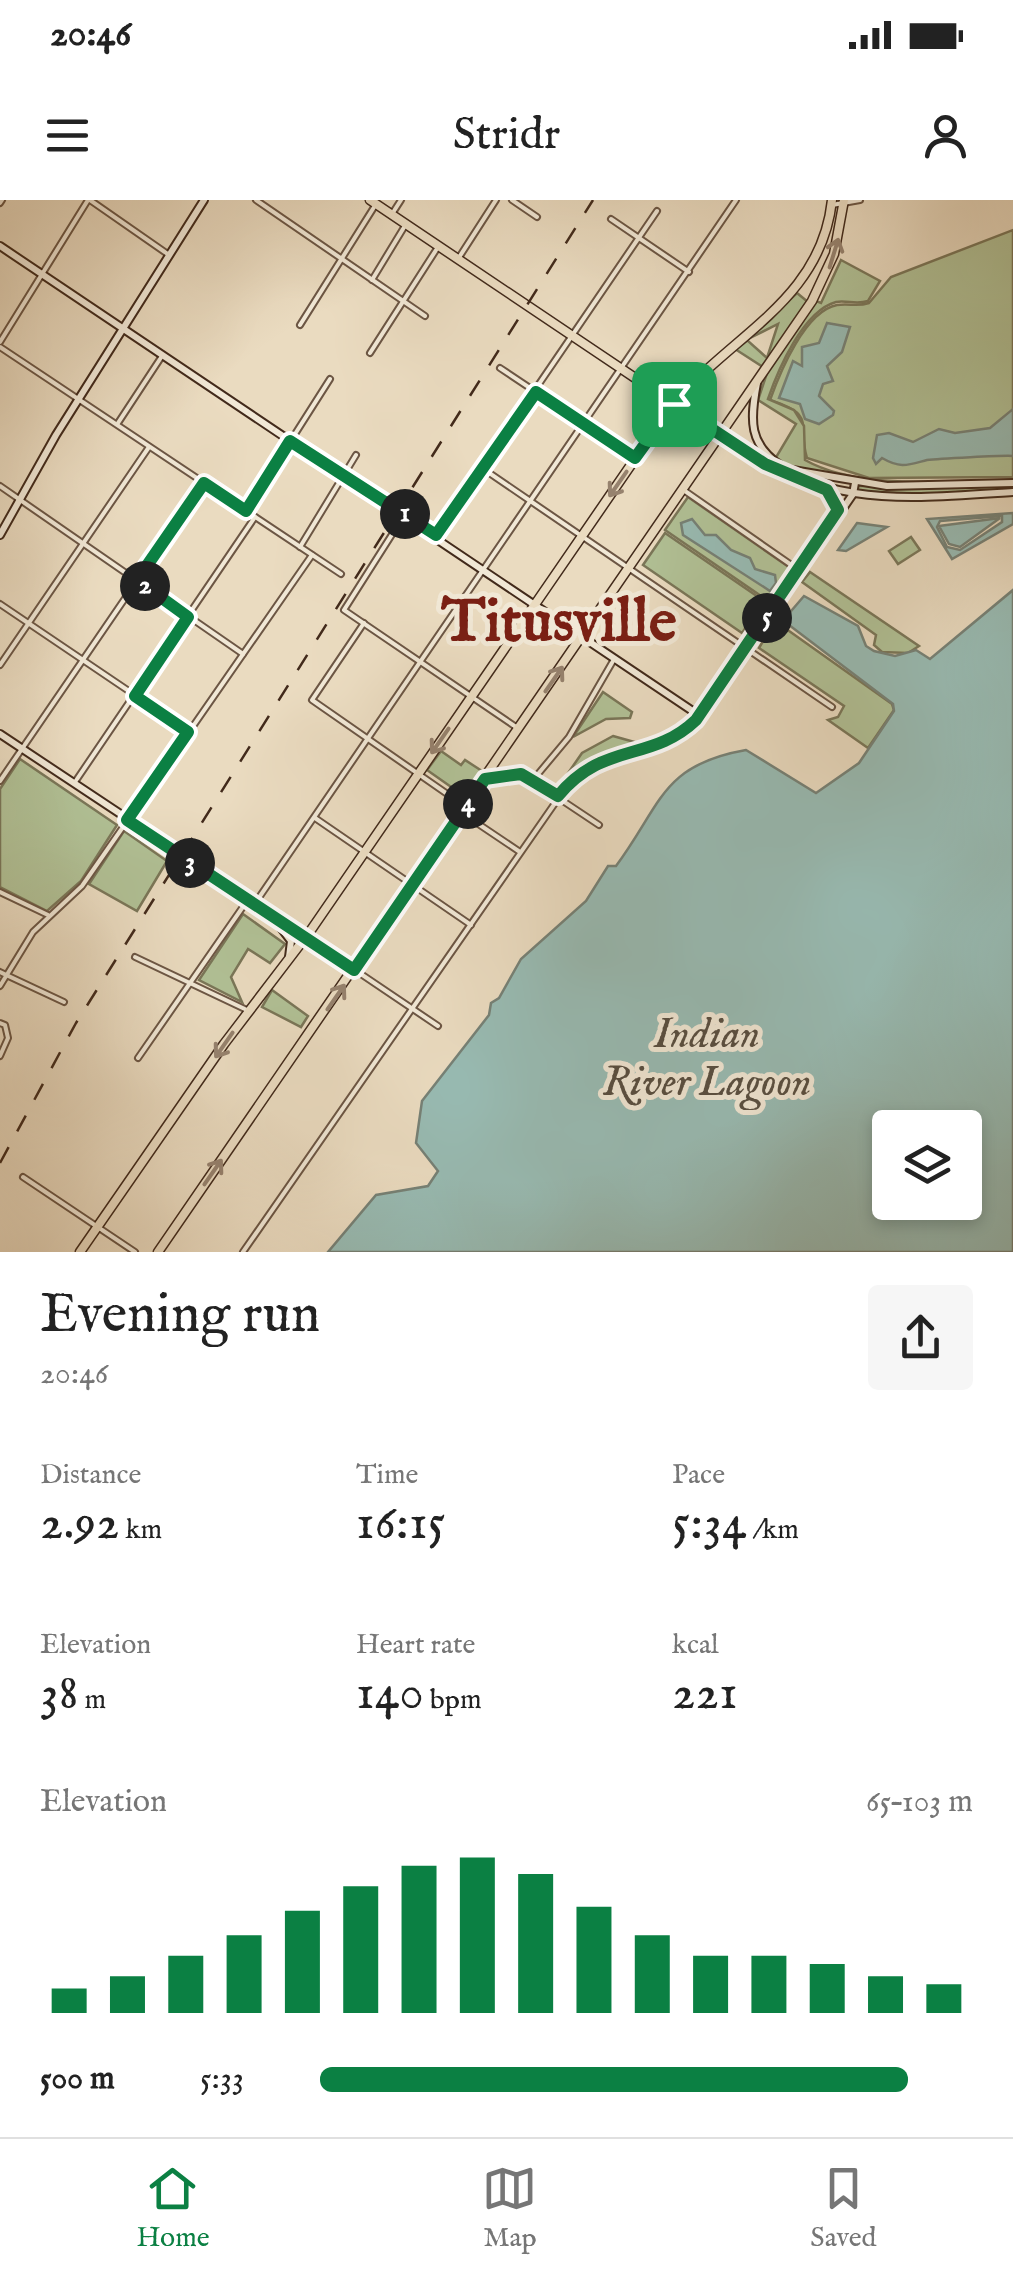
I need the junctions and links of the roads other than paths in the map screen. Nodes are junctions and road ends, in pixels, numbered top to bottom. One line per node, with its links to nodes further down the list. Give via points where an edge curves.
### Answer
1 (89, 200): 20 (street); 24 (street)
2 (204, 200): 20 (street)
3 (256, 200): 21 (street)
4 (401, 200): 13 (street)
5 (496, 200): 22 (street)
6 (512, 200): 14 (street)
7 (736, 200): 23 (street)
8 (860, 200): 11 (street)
9 (373, 202): 13 (main road); 21 (street)
10 (832, 202): 11 (street); 26 (main road, via 820,249)
11 (844, 202): 27 (main road, one-way to 11, via 834,254)
12 (657, 211): 17 (street)
13 (392, 214): 16 (main road)
14 (537, 217)
15 (611, 219): 17 (street)
16 (406, 224): 19 (main road); 25 (street)
17 (639, 238): 23 (street); 32 (street)
18 (0, 246): 24 (street)
19 (438, 247): 22 (main road); 28 (street)
20 (169, 255): 31 (street)
21 (342, 259): 25 (street); 30 (street)
22 (458, 259): 32 (main road)
23 (688, 272): 37 (street)
24 (43, 274): 31 (street); 33 (street)
25 (372, 280): 28 (street)
26 (798, 287): 27 (main road); 42 (main road)
27 (812, 301): 39 (main road)
28 (404, 302): 29 (street); 34 (street)
29 (425, 316)
30 (300, 326)
31 (122, 329): 35 (street); 41 (street)
32 (572, 336): 37 (main road); 40 (street)
33 (0, 344): 41 (street)
34 (370, 353)
35 (162, 356): 43 (street); 46 (street)
36 (500, 368): 40 (street)
37 (622, 370): 42 (main road); 44 (street)
38 (330, 380): 46 (street)
39 (758, 380): 45 (main road); 52 (street, via 752,433 761,450)
40 (536, 392): 44 (street); 51 (street)
41 (78, 399): 43 (street); 62 (street)
42 (674, 404): 45 (main road); 49 (main road)
43 (116, 425): 47 (street)
44 (585, 426): 49 (street); 63 (street)
45 (720, 435): 50 (street); 58 (main road)
46 (290, 441): 53 (street); 64 (street)
47 (149, 446): 55 (street); 71 (street)
48 (356, 455): 53 (street)
49 (635, 458): 70 (main road, one-way to 70)
50 (765, 464): 52 (street); 59 (street)
51 (482, 468): 63 (street); 69 (street)
52 (788, 470): 56 (street)
53 (342, 476): 65 (street); 72 (street)
54 (1013, 482): 56 (street)
55 (204, 483): 64 (street); 78 (street)
56 (855, 483): 61 (street)
57 (0, 486): 62 (street)
58 (684, 490): 75 (main road); 76 (street)
59 (827, 490): 61 (street); 67 (street, via 838,510)
60 (1013, 492): 61 (street)
61 (853, 494): 67 (street)
62 (22, 501): 68 (street); 71 (street)
63 (532, 503): 70 (street); 74 (street)
64 (246, 511): 66 (street)
65 (406, 514): 69 (street); 83 (street, via 344,610)
66 (255, 518): 72 (street); 81 (street)
67 (834, 521): 76 (street)
68 (0, 535)
69 (436, 535): 74 (street)
70 (581, 536): 75 (street); 80 (main road)
71 (84, 544): 78 (street); 82 (street)
72 (300, 547): 73 (street)
73 (312, 555): 77 (street); 86 (street)
74 (486, 570): 80 (street); 89 (street)
75 (630, 570): 84 (main road); 85 (street)
76 (800, 571): 85 (street)
77 (340, 574)
78 (137, 580): 81 (street); 88 (street)
79 (0, 604): 82 (street)
80 (535, 604): 84 (street); 92 (main road)
81 (188, 617): 86 (street); 91 (street)
82 (28, 623): 88 (street); 90 (street)
83 (364, 623): 89 (street); 98 (street, via 312,700)
84 (584, 636): 87 (street); 95 (main road, one-way to 84)
85 (746, 648): 93 (street); 94 (street)
86 (242, 654): 96 (street)
87 (615, 658): 94 (street); 102 (street, via 568,737)
88 (82, 659): 91 (street); 99 (street)
89 (422, 662): 92 (street); 98 (street)
90 (0, 665)
91 (135, 696): 96 (street); 104 (street)
92 (472, 696): 95 (street); 100 (main road, one-way to 100)
93 (832, 707)
94 (700, 716): 105 (street, via 674,739 596,762)
95 (520, 729): 101 (main road)
96 (188, 732): 108 (street)
97 (0, 734): 99 (street)
98 (368, 740): 100 (street); 107 (street)
99 (22, 749): 103 (street); 104 (street)
100 (418, 774): 106 (street); 110 (main road)
101 (485, 779): 102 (street, via 516,774); 106 (main road)
102 (533, 780): 105 (street)
103 (0, 781)
104 (74, 784): 108 (street)
105 (558, 796): 109 (street); 111 (street)
106 (464, 810): 111 (street); 112 (main road)
107 (315, 818): 110 (street); 114 (street)
108 (127, 820): 114 (street); 115 (street, via 82,886)
109 (599, 826)
110 (365, 852): 112 (street); 118 (main road)
111 (520, 852): 117 (street)
112 (413, 885): 117 (street); 121 (main road)
113 (0, 892): 115 (street)
114 (250, 903): 116 (street); 124 (street)
115 (48, 914): 123 (street)
116 (274, 920): 118 (street); 120 (street, via 291,941)
117 (471, 925): 128 (street)
118 (306, 937): 120 (main road); 121 (street)
119 (135, 957): 124 (street)
120 (288, 960): 127 (main road)
121 (354, 970): 128 (street); 137 (main road, one-way to 121)
122 (0, 972): 123 (street)
123 (6, 975): 125 (street); 126 (street)
124 (192, 984): 127 (street); 132 (street)
125 (0, 986)
126 (64, 1002)
127 (250, 1010): 134 (main road, one-way to 134)
128 (414, 1010): 130 (street); 138 (street)
129 (3, 1024): 131 (street, via 8,1038)
130 (438, 1026)
131 (0, 1056)
132 (138, 1058)
133 (23, 1177): 134 (street)
134 (98, 1226): 135 (main road); 136 (street)
135 (80, 1252)
136 (135, 1252)
137 (158, 1252)
138 (243, 1252)

